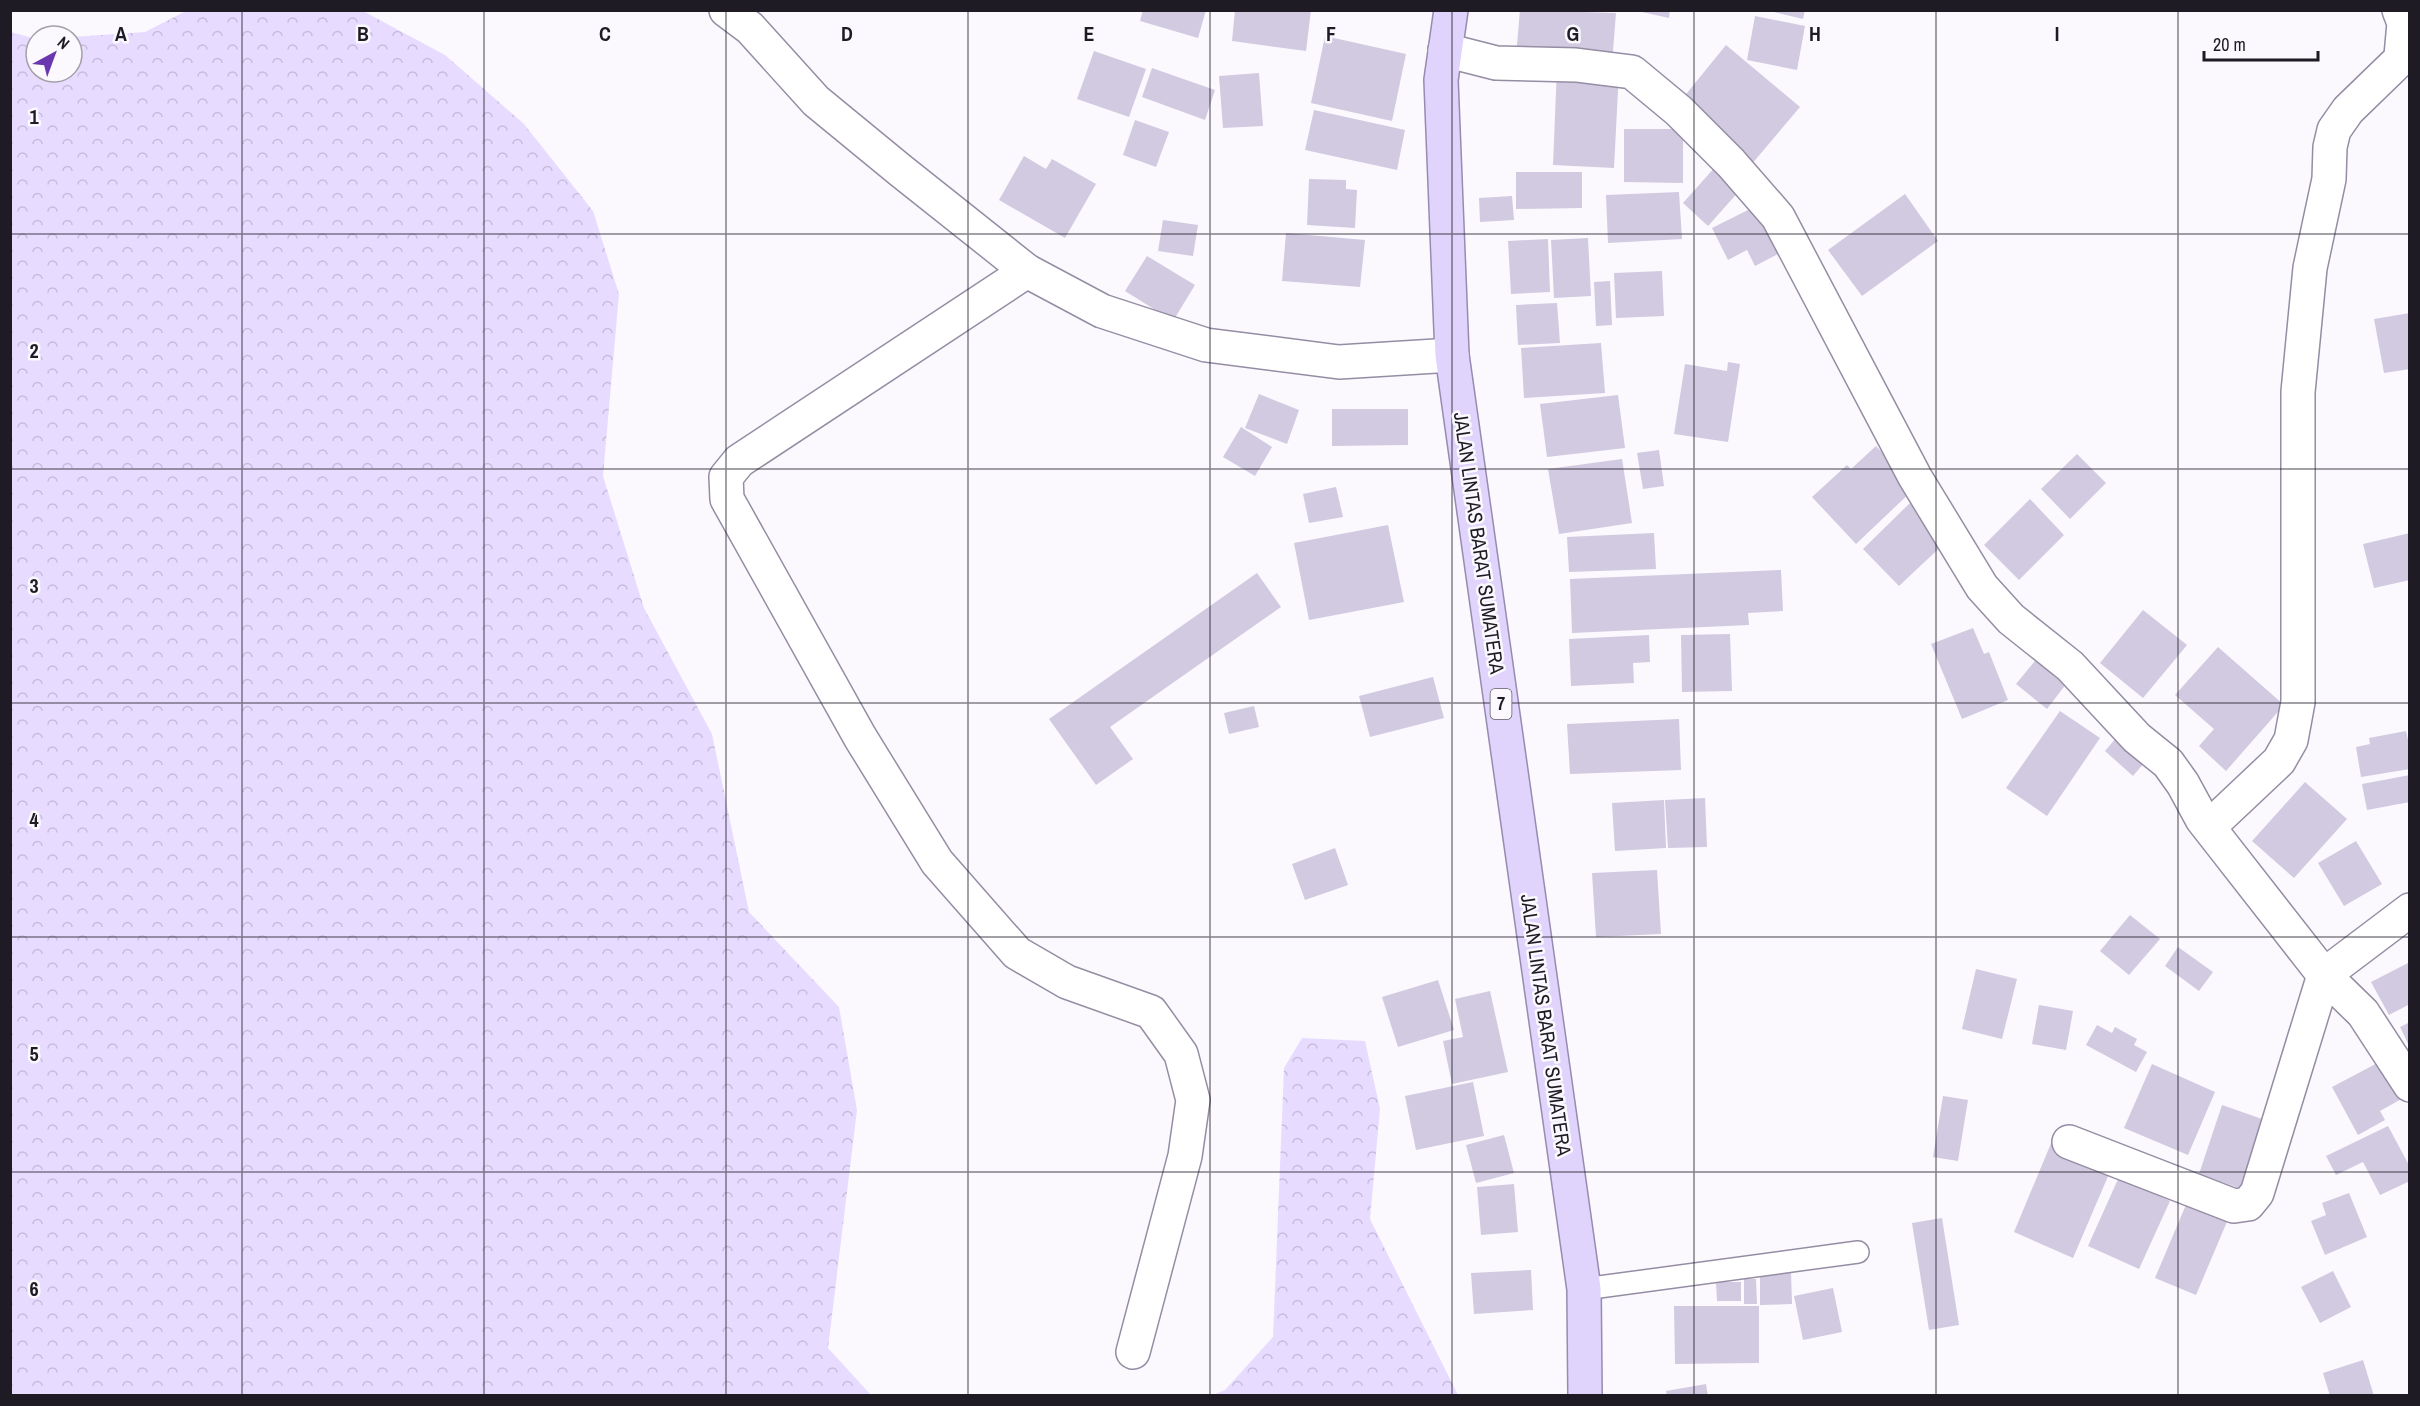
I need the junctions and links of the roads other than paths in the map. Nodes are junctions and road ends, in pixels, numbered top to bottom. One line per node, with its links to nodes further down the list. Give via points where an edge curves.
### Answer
1 (726, 10): 6 (street, via 750,28 816,101)
2 (1451, 10): 4 (highway, JALAN LINTAS BARAT SUMATERA / 7)
3 (2399, 10): 5 (street, via 2404,23)
4 (1445, 50): 7 (highway, JALAN LINTAS BARAT SUMATERA / 7, via 1441,80); 8 (street, via 1496,63 1576,65 1632,72 1679,111 1731,163 1778,217 1915,477 1983,587 2011,619 2070,666 2137,738 2168,763)
5 (2405, 53): 8 (street, via 2348,110 2334,130 2330,147 2329,179 2310,268 2298,392 2298,702 2291,740 2279,761)
6 (1027, 271): 7 (street, via 1102,311 1206,345 1339,362); 15 (street, via 739,461 726,477 727,499 860,737 937,862 1017,953 1067,982 1151,1012 1181,1054 1193,1100 1185,1156)
7 (1452, 355): 14 (highway, JALAN LINTAS BARAT SUMATERA / 7)
8 (2209, 828): 10 (street)
9 (2409, 910): 10 (street)
10 (2324, 975): 11 (street, via 2363,1012); 12 (street, via 2257,1193 2248,1204 2234,1206)
11 (2409, 1085)
12 (2069, 1142)
13 (1858, 1252): 14 (lane)
14 (1584, 1289): 16 (highway, JALAN LINTAS BARAT SUMATERA / 7)
15 (1133, 1352)
16 (1585, 1395)

